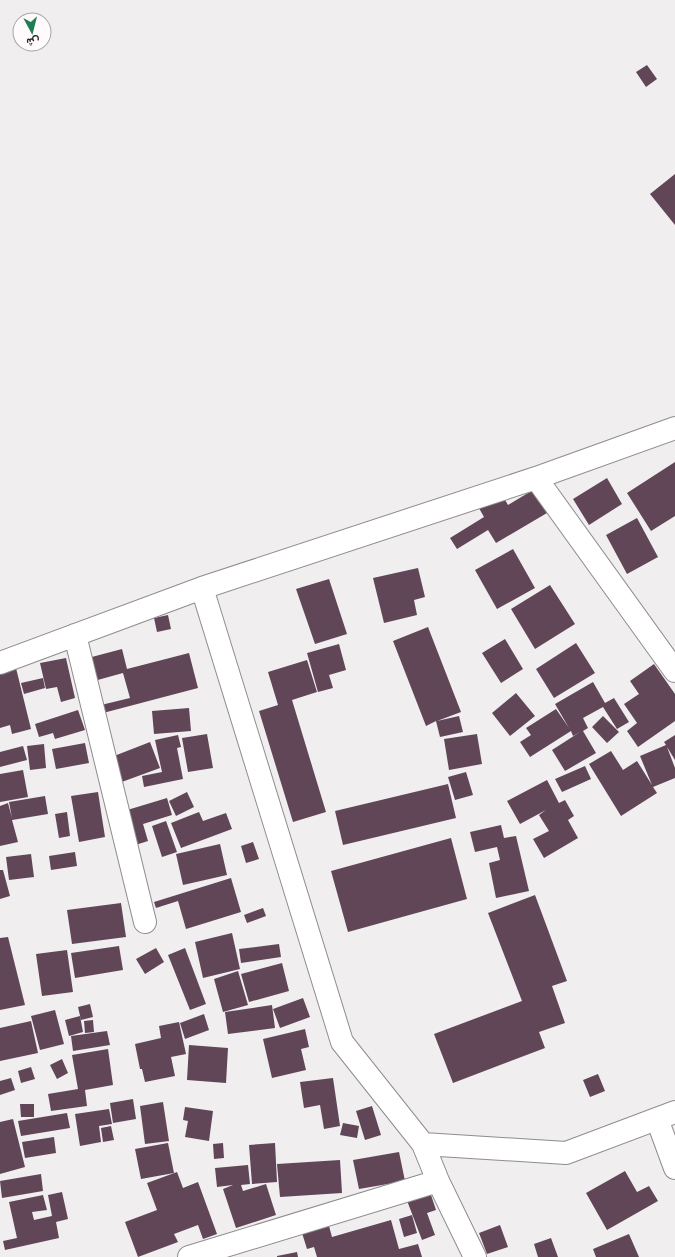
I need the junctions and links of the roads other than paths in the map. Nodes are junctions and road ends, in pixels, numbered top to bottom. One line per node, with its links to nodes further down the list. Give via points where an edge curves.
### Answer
1 (675, 428): 2 (street)
2 (536, 478): 3 (street); 6 (street)
3 (202, 588): 4 (street); 9 (street, via 342,1042)
4 (75, 635): 5 (street); 7 (street)
5 (0, 663)
6 (675, 671)
7 (146, 922)
8 (666, 1115): 9 (street, via 566,1153); 10 (street)
9 (423, 1144): 11 (street)
10 (675, 1168)
11 (438, 1181): 12 (street); 13 (street)
12 (189, 1257)
13 (475, 1257)

